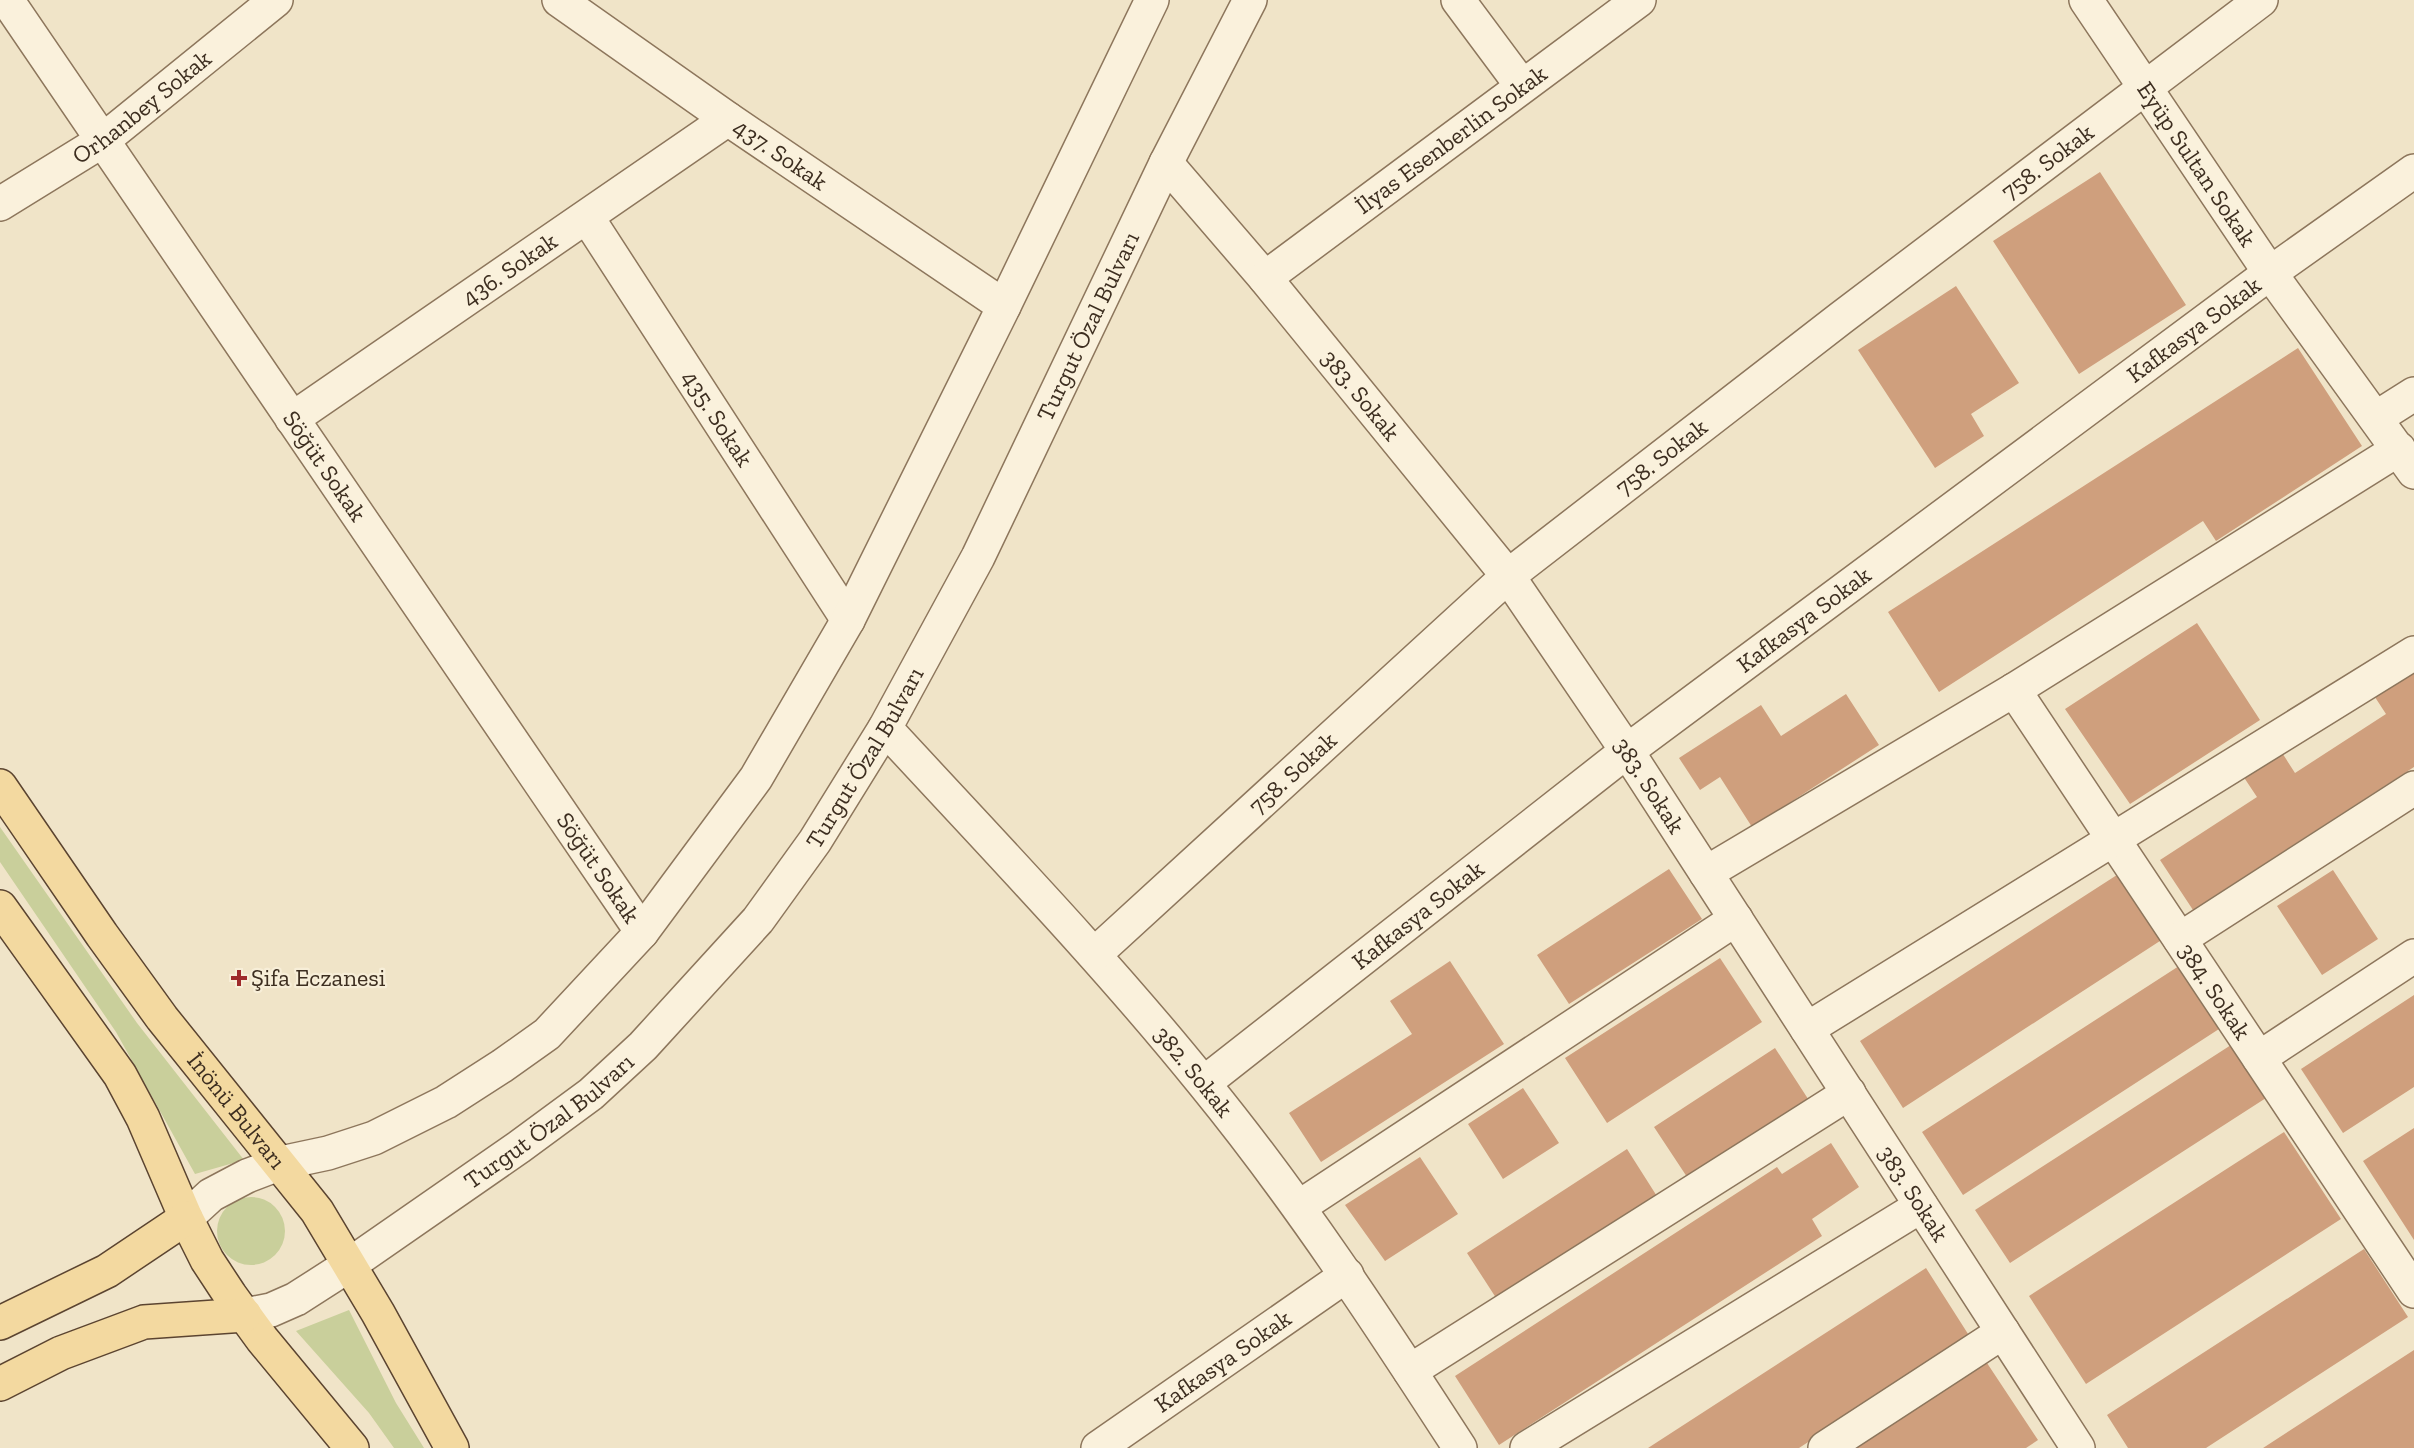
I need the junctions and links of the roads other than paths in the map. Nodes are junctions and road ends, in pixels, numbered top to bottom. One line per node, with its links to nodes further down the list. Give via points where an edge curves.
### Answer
1 (8, 0): 13 (street, Söğüt Sokak)
2 (276, 0): 13 (street, Orhanbey Sokak)
3 (559, 0): 12 (street, 437. Sokak)
4 (1152, 0): 20 (street)
5 (1250, 0): 14 (street, Turgut Özal Bulvarı)
6 (1458, 0): 10 (street)
7 (1639, 0): 10 (street, İlyas Esenberlin Sokak)
8 (2086, 0): 11 (street, Eyüp Sultan Sokak)
9 (2261, 0): 11 (street, 758. Sokak)
10 (1522, 86): 19 (street, İlyas Esenberlin Sokak)
11 (2145, 90): 18 (street, Eyüp Sultan Sokak); 25 (street, 758. Sokak, via 1841,318)
12 (728, 119): 17 (street, 436. Sokak); 20 (street, 437. Sokak)
13 (102, 141): 16 (street, Orhanbey Sokak); 23 (street, Söğüt Sokak)
14 (1166, 163): 19 (street, 383. Sokak); 29 (street, Turgut Özal Bulvarı, via 978,557)
15 (2414, 171): 18 (street, Kafkasya Sokak)
16 (0, 204)
17 (587, 217): 23 (street, 436. Sokak); 26 (street, 435. Sokak)
18 (2270, 273): 22 (street, Eyüp Sultan Sokak); 30 (street, Kafkasya Sokak)
19 (1265, 278): 25 (street, 383. Sokak)
20 (1004, 306): 26 (street)
21 (2414, 394): 22 (street)
22 (2376, 418): 24 (street, Eyüp Sultan Sokak)
23 (292, 419): 37 (street, Söğüt Sokak)
24 (2406, 461): 28 (street)
25 (1508, 576): 30 (street, 383. Sokak); 39 (street, 758. Sokak)
26 (848, 620): 37 (street, via 756,778)
27 (2414, 653): 33 (street)
28 (2014, 690): 33 (street, 384. Sokak); 34 (street)
29 (885, 728): 39 (street, 382. Sokak); 49 (street, Turgut Özal Bulvarı, via 815,841 758,920 643,1046 582,1100 519,1147)
30 (1627, 751): 34 (street, 383. Sokak); 43 (street, Kafkasya Sokak)
31 (0, 786): 45 (main road, İnönü Bulvarı, via 162,1018)
32 (2414, 788): 38 (street)
33 (2113, 839): 38 (street, 384. Sokak); 41 (street)
34 (1706, 873): 36 (street, 383. Sokak)
35 (0, 907): 48 (main road, via 120,1075)
36 (1736, 919): 41 (street, 383. Sokak); 47 (street)
37 (642, 932): 45 (street, via 547,1034 446,1102 374,1138)
38 (2180, 939): 42 (street, 384. Sokak)
39 (1095, 954): 43 (street, 382. Sokak)
40 (2414, 956): 42 (street)
41 (1807, 1029): 44 (street, 383. Sokak)
42 (2259, 1058): 51 (street, 384. Sokak)
43 (1204, 1083): 47 (street, 382. Sokak)
44 (1849, 1093): 46 (street, 383. Sokak); 55 (street)
45 (280, 1163): 48 (street, via 211,1196); 49 (main road, İnönü Bulvarı, via 317,1211)
46 (1921, 1206): 54 (street, 383. Sokak); 61 (street)
47 (1299, 1207): 50 (street, 382. Sokak)
48 (186, 1218): 52 (main road, via 207,1260); 53 (main road, via 107,1271)
49 (349, 1265): 52 (street, Turgut Özal Bulvarı, via 296,1299 271,1310); 58 (main road, İnönü Bulvarı)
50 (1347, 1275): 55 (street, 382. Sokak); 59 (street, Kafkasya Sokak)
51 (2414, 1291)
52 (245, 1315): 56 (main road, via 144,1322 61,1353); 57 (main road)
53 (0, 1323)
54 (2003, 1332): 62 (street); 63 (street, 383. Sokak)
55 (1410, 1371): 60 (street, 382. Sokak)
56 (0, 1384)
57 (352, 1448)
58 (452, 1448)
59 (1098, 1448)
60 (1460, 1448)
61 (1527, 1448)
62 (1825, 1448)
63 (2078, 1448)

